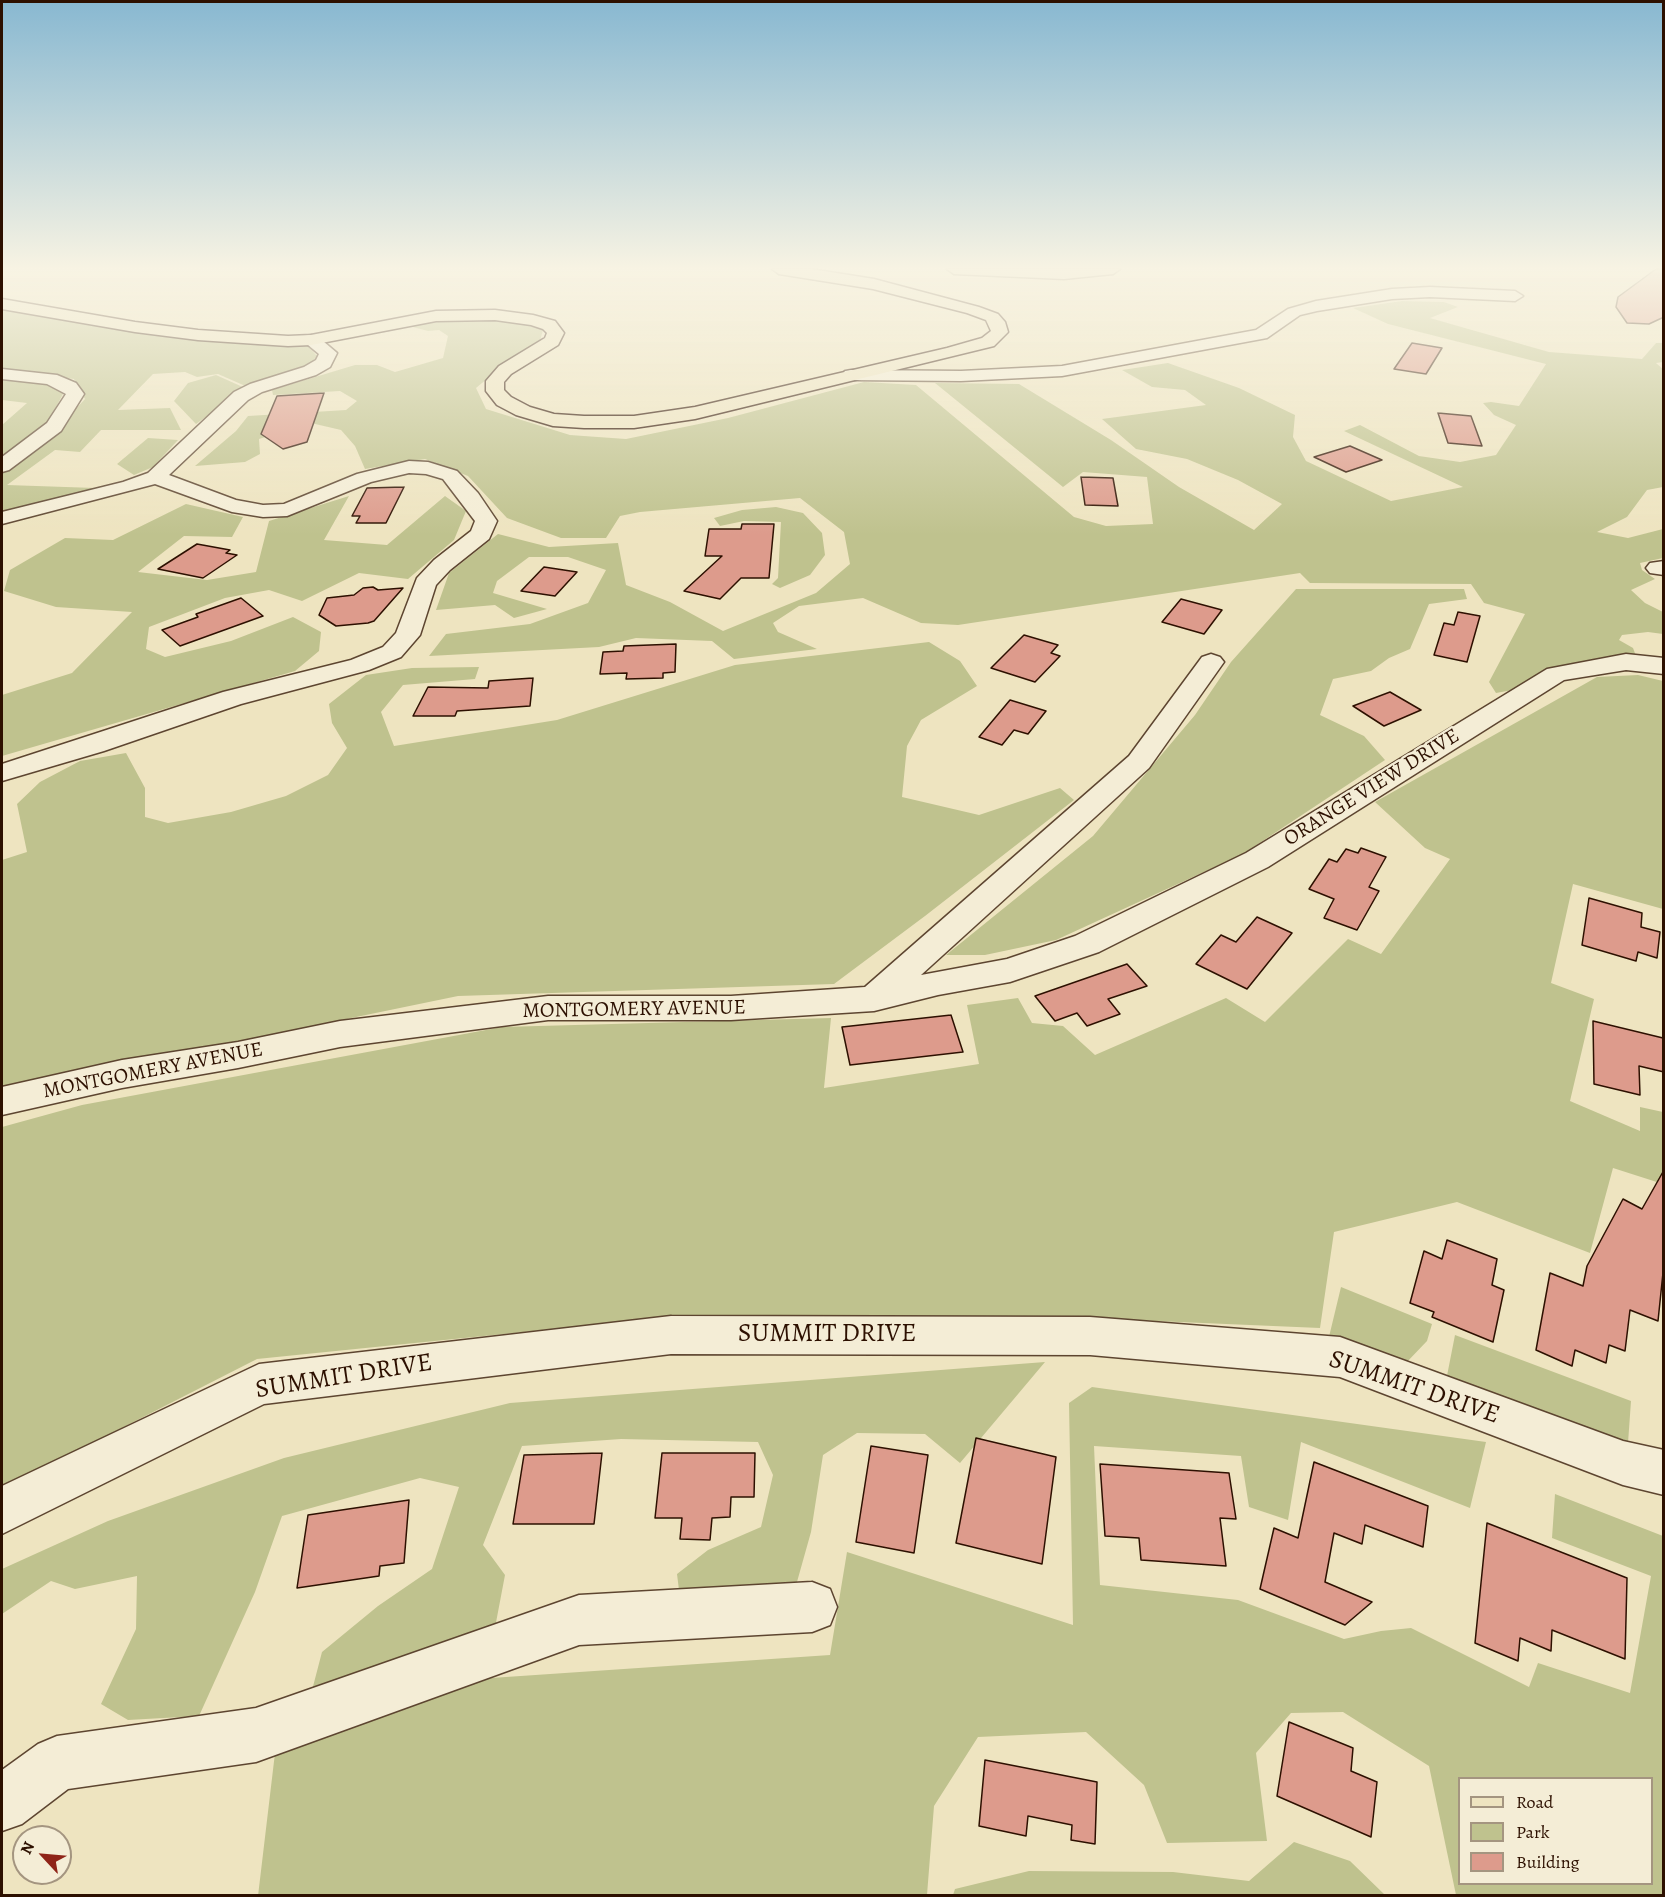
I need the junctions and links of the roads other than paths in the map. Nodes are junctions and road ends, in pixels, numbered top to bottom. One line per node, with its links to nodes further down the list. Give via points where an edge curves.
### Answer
1 (326, 358): 8 (street, via 324,363 310,370 241,396)
2 (526, 358): 6 (main road, via 495,381 495,391 504,401 554,420 584,422 634,422 695,413)
3 (924, 358): 6 (main road)
4 (1134, 358): 6 (street, via 1062,371 961,376)
5 (2, 374): 7 (street, via 51,379 70,387 75,394 54,427)
6 (851, 375)
7 (2, 466)
8 (155, 477): 9 (street); 14 (street, via 232,506 263,511 287,510 364,477 410,467 428,468 450,475 486,521 481,534 425,582 408,635 392,652 360,665 232,698)
9 (56, 505): 10 (street); 11 (street, via 28,527)
10 (2, 518)
11 (2, 539)
12 (1211, 662): 16 (street, via 1139,762)
13 (1664, 666): 15 (street, ORANGE VIEW DRIVE, via 1626,662 1556,674 1257,860)
14 (2, 772)
15 (1087, 944): 16 (street, MONTGOMERY AVENUE, via 1010,970)
16 (874, 999): 17 (street, MONTGOMERY AVENUE, via 731,1008 548,1008 340,1034 122,1074)
17 (2, 1101)
18 (1664, 1473): 19 (street, SUMMIT DRIVE, via 1623,1462 1340,1357 1090,1336 671,1335 259,1384)
19 (2, 1511)
20 (812, 1607): 21 (street, via 579,1620 256,1736 57,1763)
21 (2, 1804)

